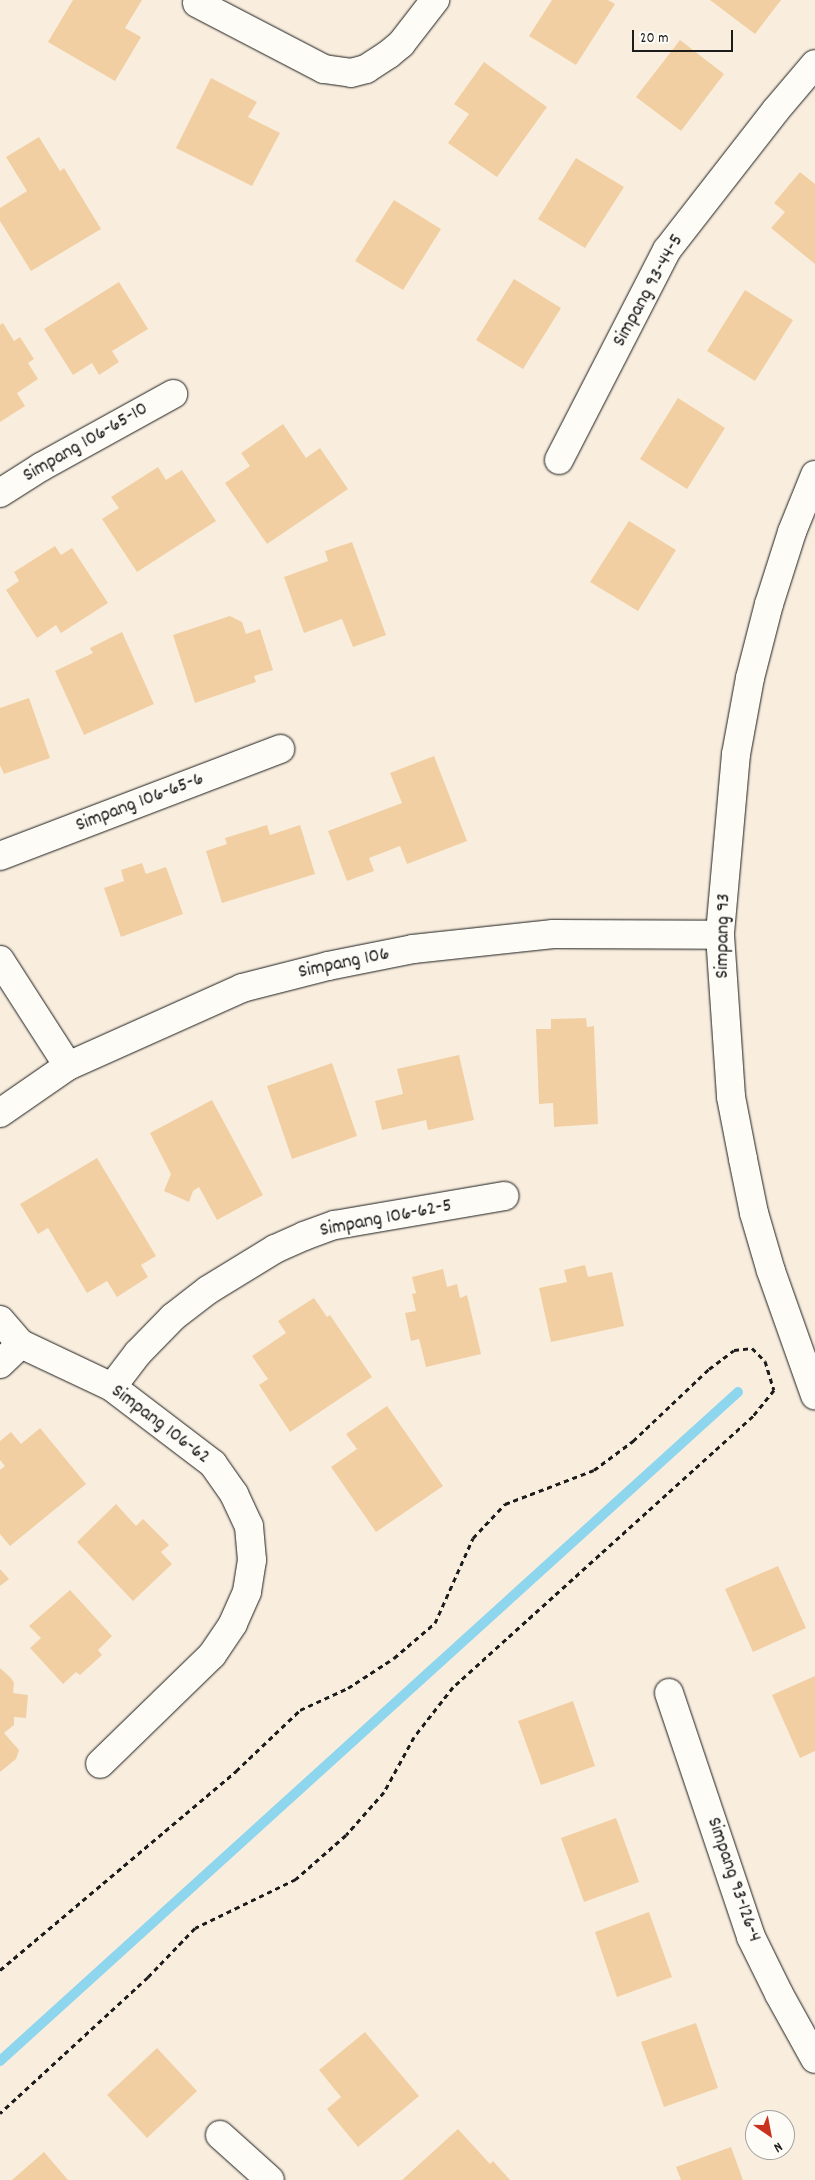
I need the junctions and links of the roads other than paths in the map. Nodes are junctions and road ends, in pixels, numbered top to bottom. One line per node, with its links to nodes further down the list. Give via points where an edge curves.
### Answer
1 (436, 0): 2 (street, via 390,54 366,69 350,73 324,69)
2 (197, 3)
3 (815, 64): 5 (street, Simpang 93-44-5, via 667,250)
4 (173, 394): 7 (street, Simpang 106-65-10)
5 (559, 460)
6 (815, 475): 10 (street, Simpang 93, via 768,604 750,678 736,754)
7 (0, 493)
8 (280, 749): 9 (street, Simpang 106-65-6)
9 (0, 856)
10 (720, 935): 12 (street, Simpang 106, via 553,934 414,949 328,966 242,988); 19 (street, Simpang 93, via 731,1097 742,1159 771,1271)
11 (0, 960): 12 (street)
12 (68, 1066): 13 (street, Simpang 106)
13 (0, 1113)
14 (505, 1196): 18 (street, Simpang 106-62-5, via 336,1225 275,1249 208,1290 173,1317 138,1353)
15 (0, 1320): 16 (street, Simpang 106-62)
16 (21, 1344): 17 (street); 18 (street, Simpang 106-62)
17 (0, 1364)
18 (112, 1387): 21 (street, Simpang 106-62, via 213,1464 234,1494 249,1526 252,1560 248,1592 233,1624 212,1654)
19 (815, 1396)
20 (669, 1693): 22 (street, Simpang 93-126-4, via 751,1937)
21 (100, 1764)
22 (815, 2059)
23 (220, 2135): 24 (street)
24 (270, 2180)

